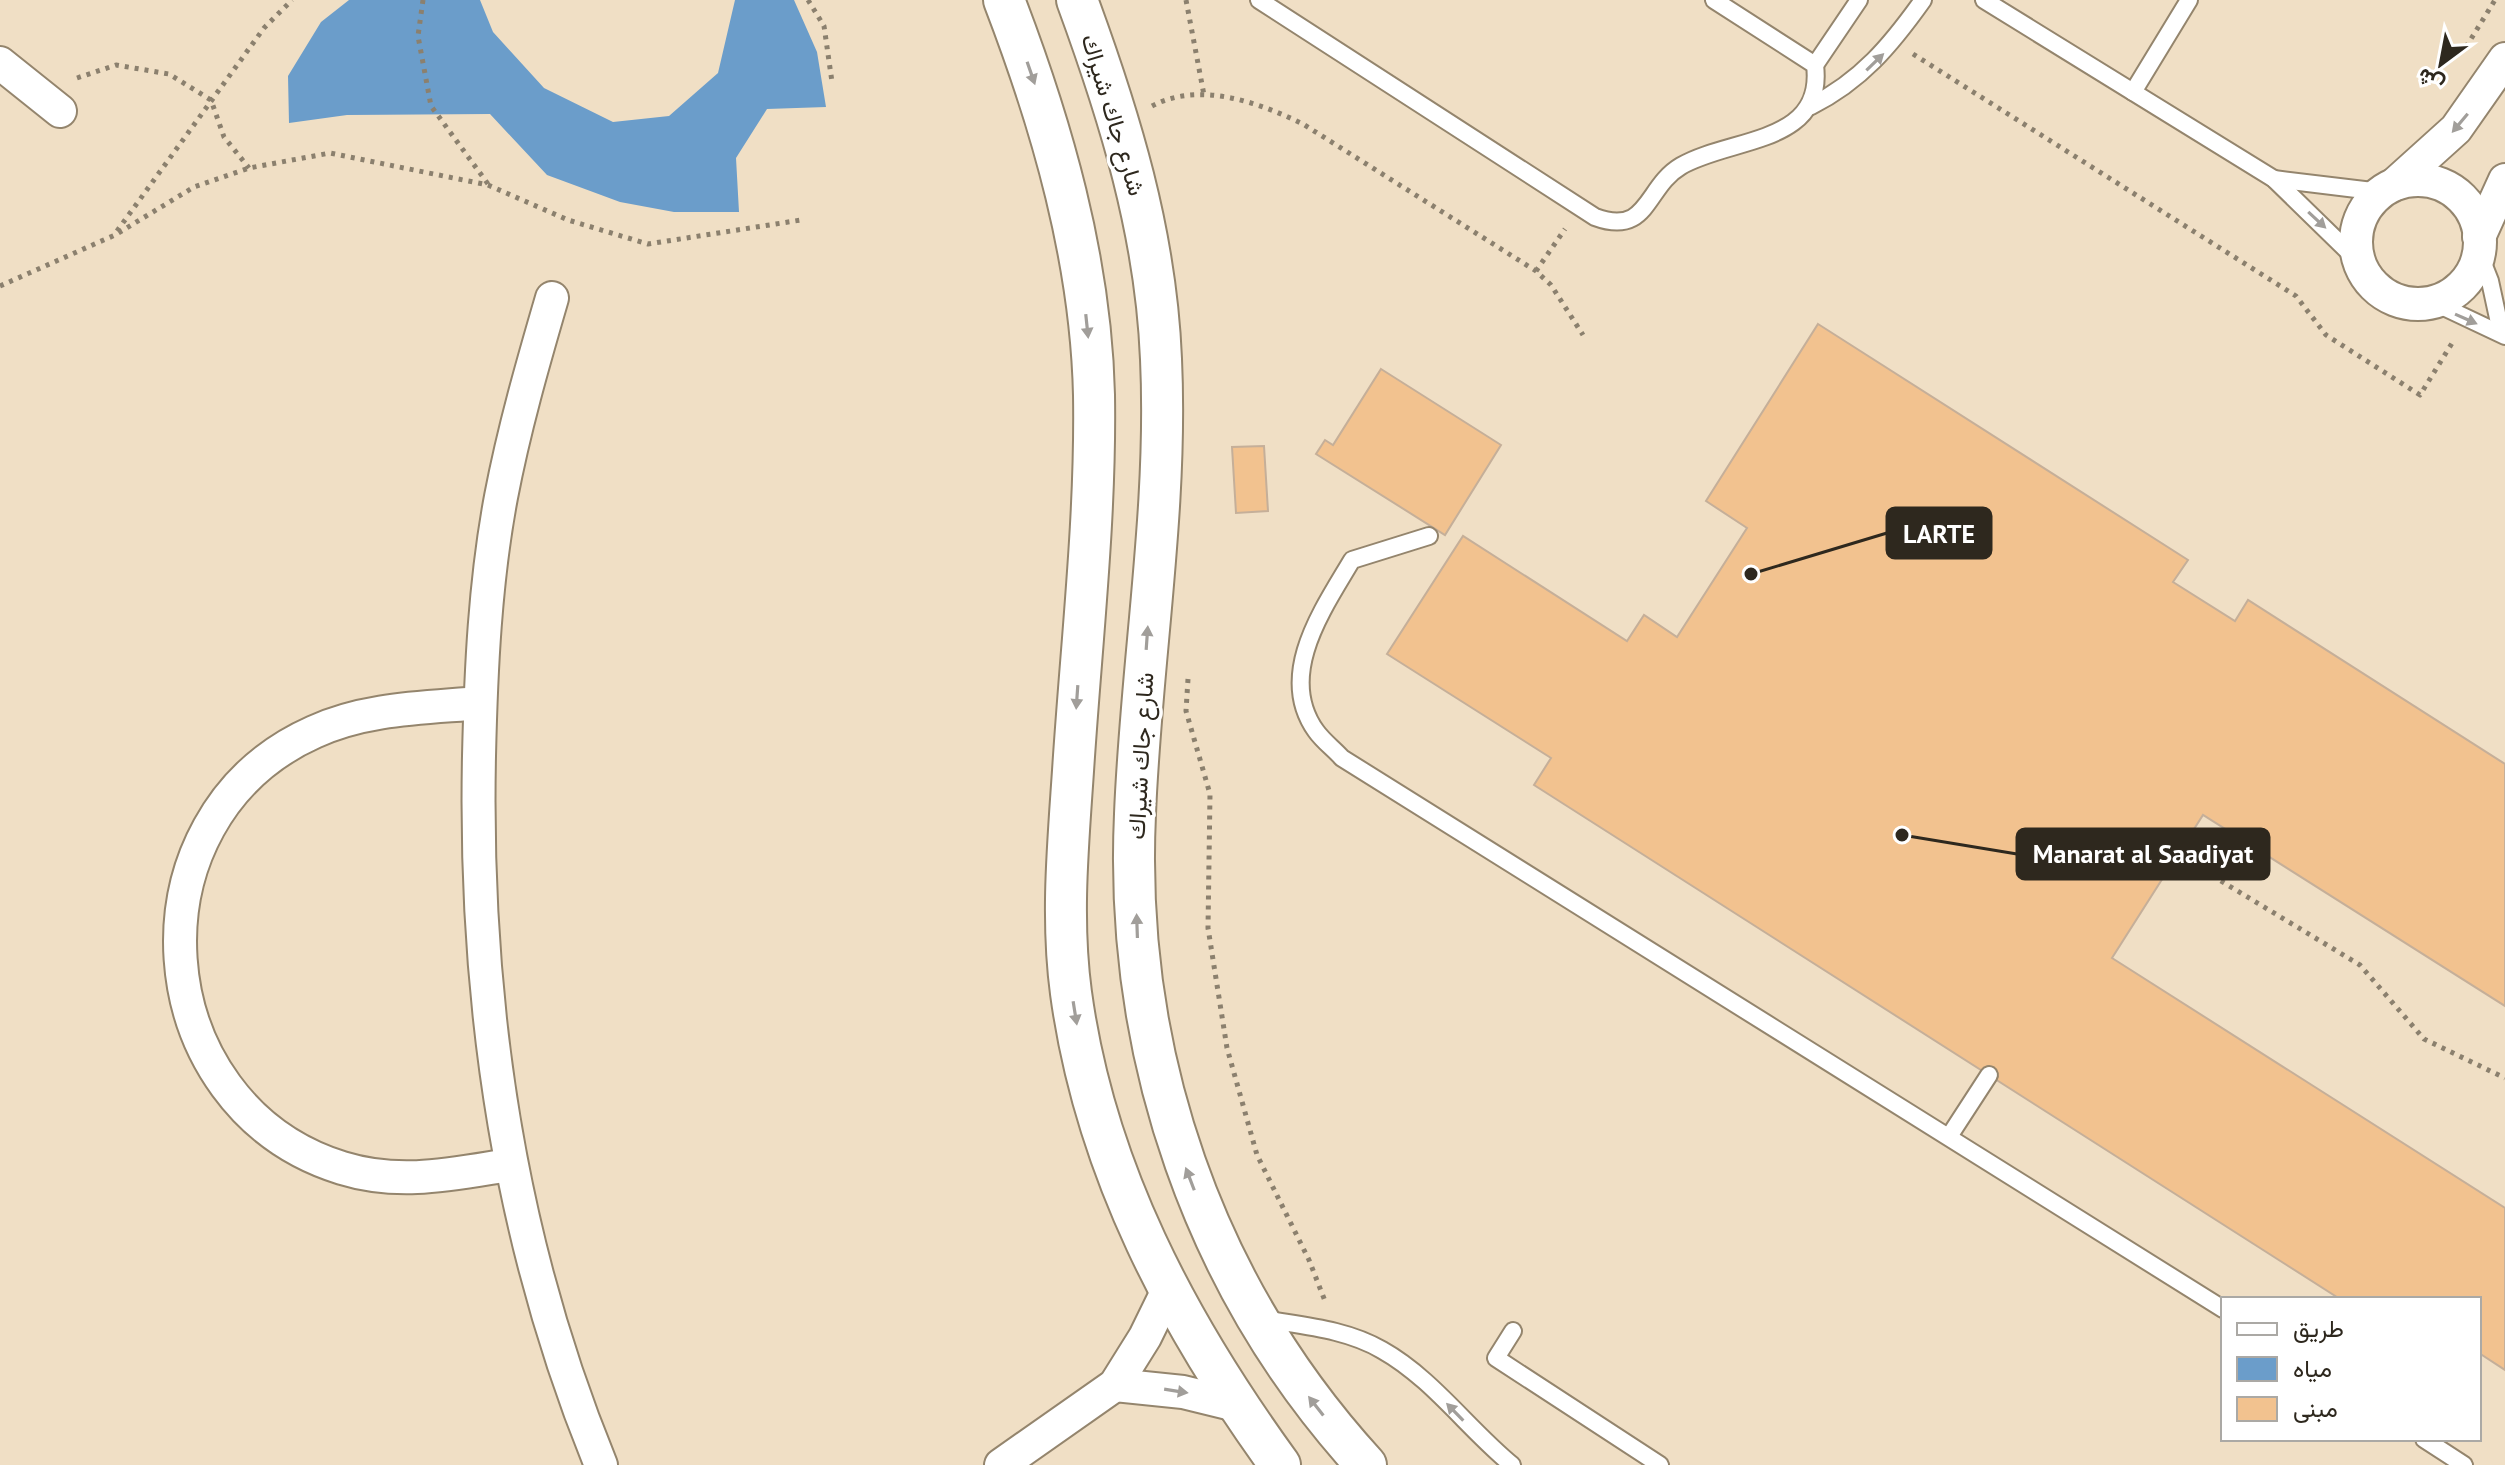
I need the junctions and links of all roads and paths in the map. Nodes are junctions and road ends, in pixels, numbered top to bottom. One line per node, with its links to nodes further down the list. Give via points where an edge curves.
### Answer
1 (292, 0): 22 (path, via 264,28)
2 (423, 0): 29 (path, via 418,36 431,106)
3 (808, 0): 19 (path, via 824,26)
4 (1004, 0): 51 (street, one-way to 51, via 1064,187 1086,309 1094,393 1065,879 1071,990 1081,1051 1112,1166)
5 (1077, 0): 53 (street, شارع جاك شيراك, one-way to 5, via 1204,1218 1180,1155 1147,1024 1137,935 1134,817 1160,516 1161,355 1138,189)
6 (1186, 0): 21 (path)
7 (1259, 0): 31 (lane)
8 (1714, 0): 18 (lane)
9 (1859, 0): 18 (lane)
10 (1923, 0): 14 (lane)
11 (1984, 0): 20 (lane)
12 (2189, 0): 20 (lane)
13 (2495, 0): 15 (path)
14 (1893, 41): 24 (lane, one-way to 14, via 1839,92); 40 (path, via 2296,296 2326,335 2420,395)
15 (2462, 52)
16 (2505, 59): 30 (street, one-way to 30, via 2456,129)
17 (0, 63): 23 (street)
18 (1815, 65): 24 (lane, via 1818,86)
19 (832, 82)
20 (2133, 92): 27 (lane)
21 (1204, 95): 25 (path, via 1172,96); 36 (path, via 1263,104 1303,124)
22 (211, 100): 23 (path, via 169,74 116,65); 26 (path, via 224,137); 33 (path)
23 (48, 101)
24 (1811, 106): 31 (lane, via 1783,129 1680,167 1639,215 1624,222 1610,223)
25 (1147, 109)
26 (249, 168): 29 (path, via 330,153); 33 (path, via 194,187)
27 (2274, 179): 30 (lane); 35 (lane, one-way to 35)
28 (2505, 180): 34 (street)
29 (488, 185): 32 (path, via 568,220 648,244)
30 (2388, 188): 34 (street, via 2427,181 2457,194 2476,220); 35 (street, via 2369,203 2356,230)
31 (1580, 207): 36 (path)
32 (801, 220)
33 (115, 235): 37 (path)
34 (2479, 245): 39 (street, via 2463,284); 41 (lane)
35 (2358, 261): 39 (street, via 2378,289 2392,298)
36 (1536, 271): 42 (path)
37 (0, 286)
38 (552, 298): 45 (street, via 501,498)
39 (2433, 302): 40 (lane, one-way to 40)
40 (2466, 320): 41 (lane)
41 (2503, 334)
42 (1583, 335)
43 (1429, 536): 49 (lane, via 1352,560 1329,598 1309,638 1299,687 1315,730 1342,758)
44 (1189, 667): 54 (path, via 1186,711 1210,794 1208,928 1227,1048 1257,1155)
45 (480, 703): 50 (street, via 477,857 487,1011); 50 (street, via 346,719 281,750 253,772 222,808 193,861 179,930 180,969 200,1043 220,1077 244,1107 306,1153 379,1177 418,1180)
46 (2178, 855): 48 (path, via 2360,965 2424,1039)
47 (1989, 1075): 49 (lane)
48 (2505, 1078)
49 (1950, 1135): 52 (lane)
50 (509, 1165): 59 (street, via 543,1298)
51 (1168, 1290): 56 (street); 57 (street)
52 (2221, 1308)
53 (1256, 1318): 54 (lane); 62 (street, شارع جاك شيراك, one-way to 53, via 1301,1387)
54 (1337, 1331): 63 (lane, one-way to 54, via 1405,1365)
55 (1513, 1331): 64 (lane, via 1496,1358)
56 (1115, 1385): 57 (street, one-way to 57, via 1183,1392); 60 (street)
57 (1236, 1405): 61 (street)
58 (2427, 1441): 65 (lane)
59 (601, 1465)
60 (1001, 1465)
61 (1280, 1465)
62 (1366, 1465)
63 (1512, 1465)
64 (1660, 1465)
65 (2464, 1465)

